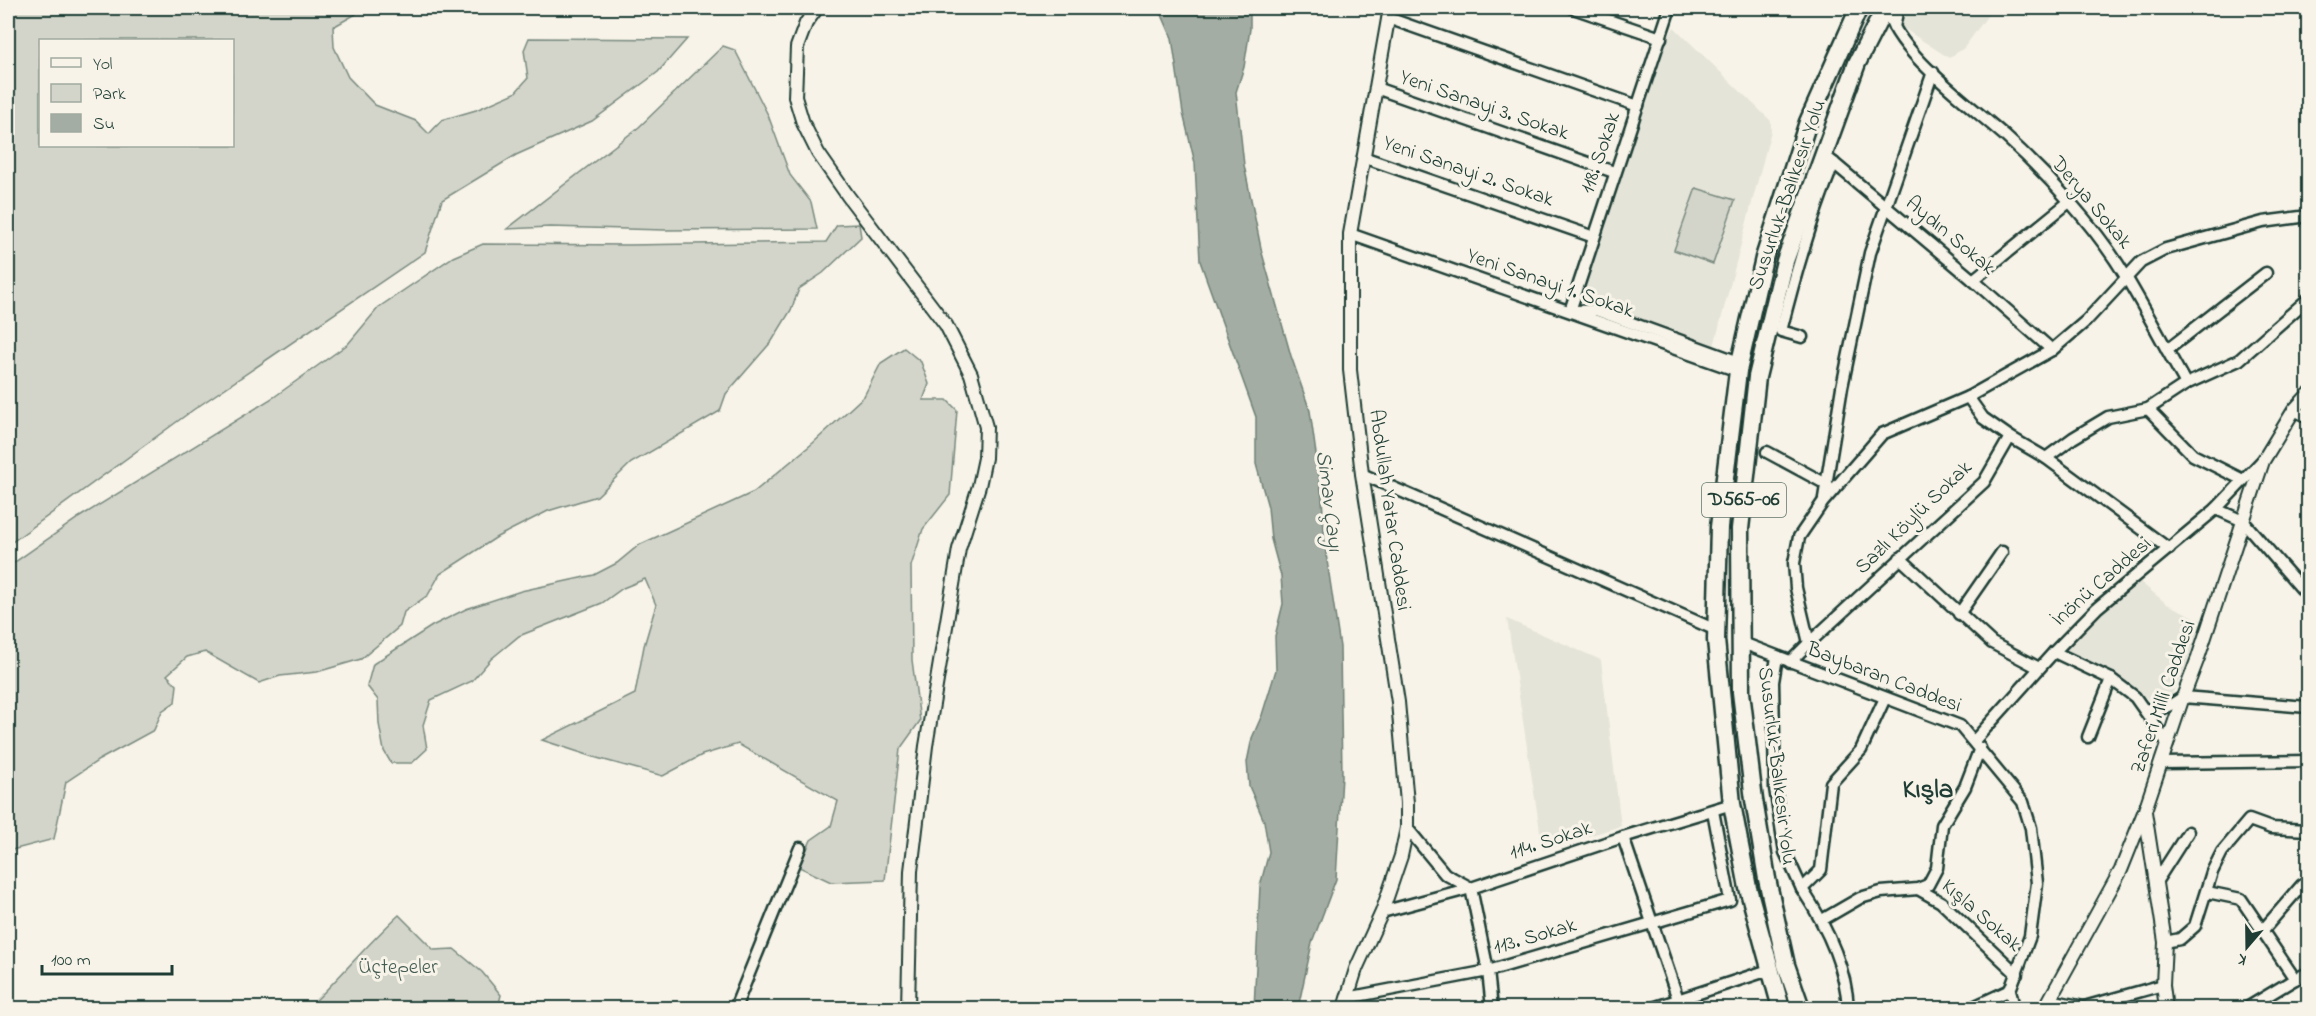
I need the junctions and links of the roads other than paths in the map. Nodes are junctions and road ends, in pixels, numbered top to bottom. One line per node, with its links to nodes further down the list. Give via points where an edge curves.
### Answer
1 (817, 8): 102 (street, via 797,47 795,97 803,123 848,196 946,326 971,374 986,427 985,458 959,549 926,746 911,871)
2 (1573, 8): 10 (street)
3 (1670, 8): 10 (street, 118. Sokak)
4 (1859, 8): 31 (highway, Susurluk-Balıkesir Yolu / D565-06, via 1808,122 1764,258)
5 (1877, 8): 14 (highway, via 1845,77)
6 (1886, 8): 9 (street, Derya Sokak); 14 (highway, Susurluk-Balıkesir Yolu / D565-06)
7 (1898, 8): 9 (street)
8 (1389, 13): 12 (street, Abdullah Yatar Caddesi); 13 (street)
9 (1894, 28): 11 (street, Derya Sokak)
10 (1661, 38): 13 (street, 118. Sokak)
11 (1933, 72): 18 (street, Derya Sokak, via 2007,137); 19 (street)
12 (1376, 88): 15 (street, Abdullah Yatar Caddesi); 17 (street, Yeni Sanayi 3. Sokak)
13 (1638, 106): 17 (street, 118. Sokak)
14 (1840, 106): 16 (highway, Susurluk-Balıkesir Yolu / D565-06)
15 (1363, 157): 21 (street, Abdullah Yatar Caddesi); 22 (street, Yeni Sanayi 2. Sokak)
16 (1828, 159): 19 (street, Aydın Sokak); 28 (street, via 1781,331); 56 (highway, Susurluk-Balıkesir Yolu / D565-06, via 1785,261 1757,377 1740,529)
17 (1614, 172): 22 (street, 118. Sokak)
18 (2069, 202): 24 (street, Derya Sokak); 25 (street)
19 (1885, 207): 25 (street, Aydın Sokak); 42 (street, via 1870,253)
20 (2308, 216): 24 (street, via 2263,222 2166,249 2141,262)
21 (1350, 234): 27 (street, Yeni Sanayi 1. Sokak); 44 (street, Abdullah Yatar Caddesi, via 1350,370)
22 (1594, 237): 27 (street, 118. Sokak)
23 (2266, 273): 30 (street)
24 (2126, 276): 29 (street, via 2086,321); 30 (street, Derya Sokak)
25 (1973, 280): 29 (street, Aydın Sokak)
26 (2308, 299): 32 (street, via 2239,360)
27 (1570, 311): 31 (street, Yeni Sanayi 1. Sokak, via 1596,310)
28 (1802, 337)
29 (2052, 350): 34 (street)
30 (2167, 350): 32 (street, Derya Sokak)
31 (1738, 367): 55 (highway, Susurluk-Balıkesir Yolu / D565-06, via 1719,527)
32 (2186, 384): 35 (street)
33 (2308, 395): 36 (street, Zaferi Milli Caddesi)
34 (1968, 398): 38 (street, via 1983,418); 43 (street, via 1882,434)
35 (2148, 409): 40 (street, via 2108,417); 45 (street, via 2193,455)
36 (2294, 410): 37 (street); 41 (street, Zaferi Milli Caddesi)
37 (2308, 417)
38 (2010, 437): 40 (street); 52 (street, Sazlı Köylü Sokak, via 1984,482)
39 (1767, 452): 46 (street)
40 (2046, 458): 50 (street)
41 (2263, 460): 45 (street, İnönü Caddesi); 49 (street, Zaferi Milli Caddesi)
42 (1830, 465): 43 (street); 46 (street)
43 (1848, 473): 47 (street)
44 (1362, 474): 55 (street); 75 (street, Abdullah Yatar Caddesi, via 1398,702)
45 (2243, 480): 48 (street, İnönü Caddesi)
46 (1828, 485): 47 (street)
47 (1823, 502): 57 (street, via 1799,537 1794,563)
48 (2216, 509): 49 (street); 50 (street, İnönü Caddesi)
49 (2243, 521): 53 (street); 63 (street, Zaferi Milli Caddesi)
50 (2169, 549): 58 (street, İnönü Caddesi, via 2097,608)
51 (2002, 552): 54 (street)
52 (1900, 558): 54 (street); 57 (street, Sazlı Köylü Sokak)
53 (2308, 596)
54 (1959, 614): 61 (street, via 1992,643)
55 (1716, 630): 72 (highway, Susurluk-Balıkesir Yolu / D565-06)
56 (1740, 642): 59 (street, Baybaran Caddesi); 106 (highway, Susurluk-Balıkesir Yolu / D565-06, via 1740,692 1767,879 1786,965)
57 (1809, 643): 60 (street, Sazlı Köylü Sokak)
58 (2054, 652): 61 (street, İnönü Caddesi); 62 (street)
59 (1777, 657): 60 (street, Baybaran Caddesi); 83 (street, via 1773,682 1775,788 1785,852)
60 (1790, 662): 64 (street, Baybaran Caddesi)
61 (2039, 668): 68 (street, İnönü Caddesi)
62 (2111, 679): 66 (street); 67 (street)
63 (2183, 697): 65 (street); 66 (street, via 2157,711); 69 (street, Zaferi Milli Caddesi)
64 (1885, 698): 68 (street, Baybaran Caddesi, via 1960,726); 83 (street, via 1861,750 1831,783 1821,870)
65 (2308, 707)
66 (2144, 709): 69 (street)
67 (2088, 737)
68 (1977, 744): 84 (street, via 1965,787 1942,825 1937,868 1928,885); 94 (street, Baybaran Caddesi, via 2023,802 2031,828 2037,883 2031,936)
69 (2168, 744): 71 (street, Zaferi Milli Caddesi)
70 (2308, 761): 71 (street)
71 (2162, 763): 73 (street, Zaferi Milli Caddesi)
72 (1732, 804): 74 (street, 114. Sokak); 91 (highway, Susurluk-Balıkesir Yolu / D565-06)
73 (2145, 810): 80 (street); 100 (street, Zaferi Milli Caddesi, via 2121,870)
74 (1713, 811): 78 (street, 114. Sokak); 88 (street, 113. Sokak, via 1730,900)
75 (1407, 828): 82 (street, via 1445,874); 86 (street, Abdullah Yatar Caddesi)
76 (2308, 830): 85 (street, via 2271,828 2249,819 2222,852)
77 (2188, 832): 80 (street)
78 (1623, 837): 82 (street, 114. Sokak); 88 (street)
79 (800, 848): 101 (street)
80 (2156, 882): 90 (street)
81 (2302, 885): 89 (street)
82 (1471, 888): 86 (street, 114. Sokak); 92 (street)
83 (1802, 889): 87 (street)
84 (1918, 889): 87 (street, via 1860,898); 94 (street, Kışla Sokak, via 1950,910)
85 (2207, 892): 89 (street, via 2241,898); 90 (street, via 2195,926 2180,939)
86 (1382, 912): 98 (street, Abdullah Yatar Caddesi)
87 (1822, 920): 107 (street, via 1847,987)
88 (1653, 924): 92 (street, 113. Sokak); 99 (street)
89 (2263, 930): 95 (street)
90 (2165, 942): 96 (street)
91 (1769, 969): 99 (street); 105 (highway, Susurluk-Balıkesir Yolu / D565-06)
92 (1488, 971): 98 (street, 113. Sokak); 103 (street)
93 (2308, 973): 95 (street)
94 (2017, 974): 97 (street, Baybaran Caddesi)
95 (2295, 979): 111 (street)
96 (2163, 985): 100 (street, via 2084,1007); 110 (street)
97 (2010, 990): 108 (street); 109 (street)
98 (1345, 1003)
99 (1680, 1004): 104 (street)
100 (2048, 1004)
101 (735, 1008)
102 (908, 1008)
103 (1492, 1008)
104 (1653, 1008)
105 (1780, 1008)
106 (1801, 1008)
107 (1848, 1008)
108 (1971, 1008)
109 (2014, 1008)
110 (2166, 1008)
111 (2247, 1008)

